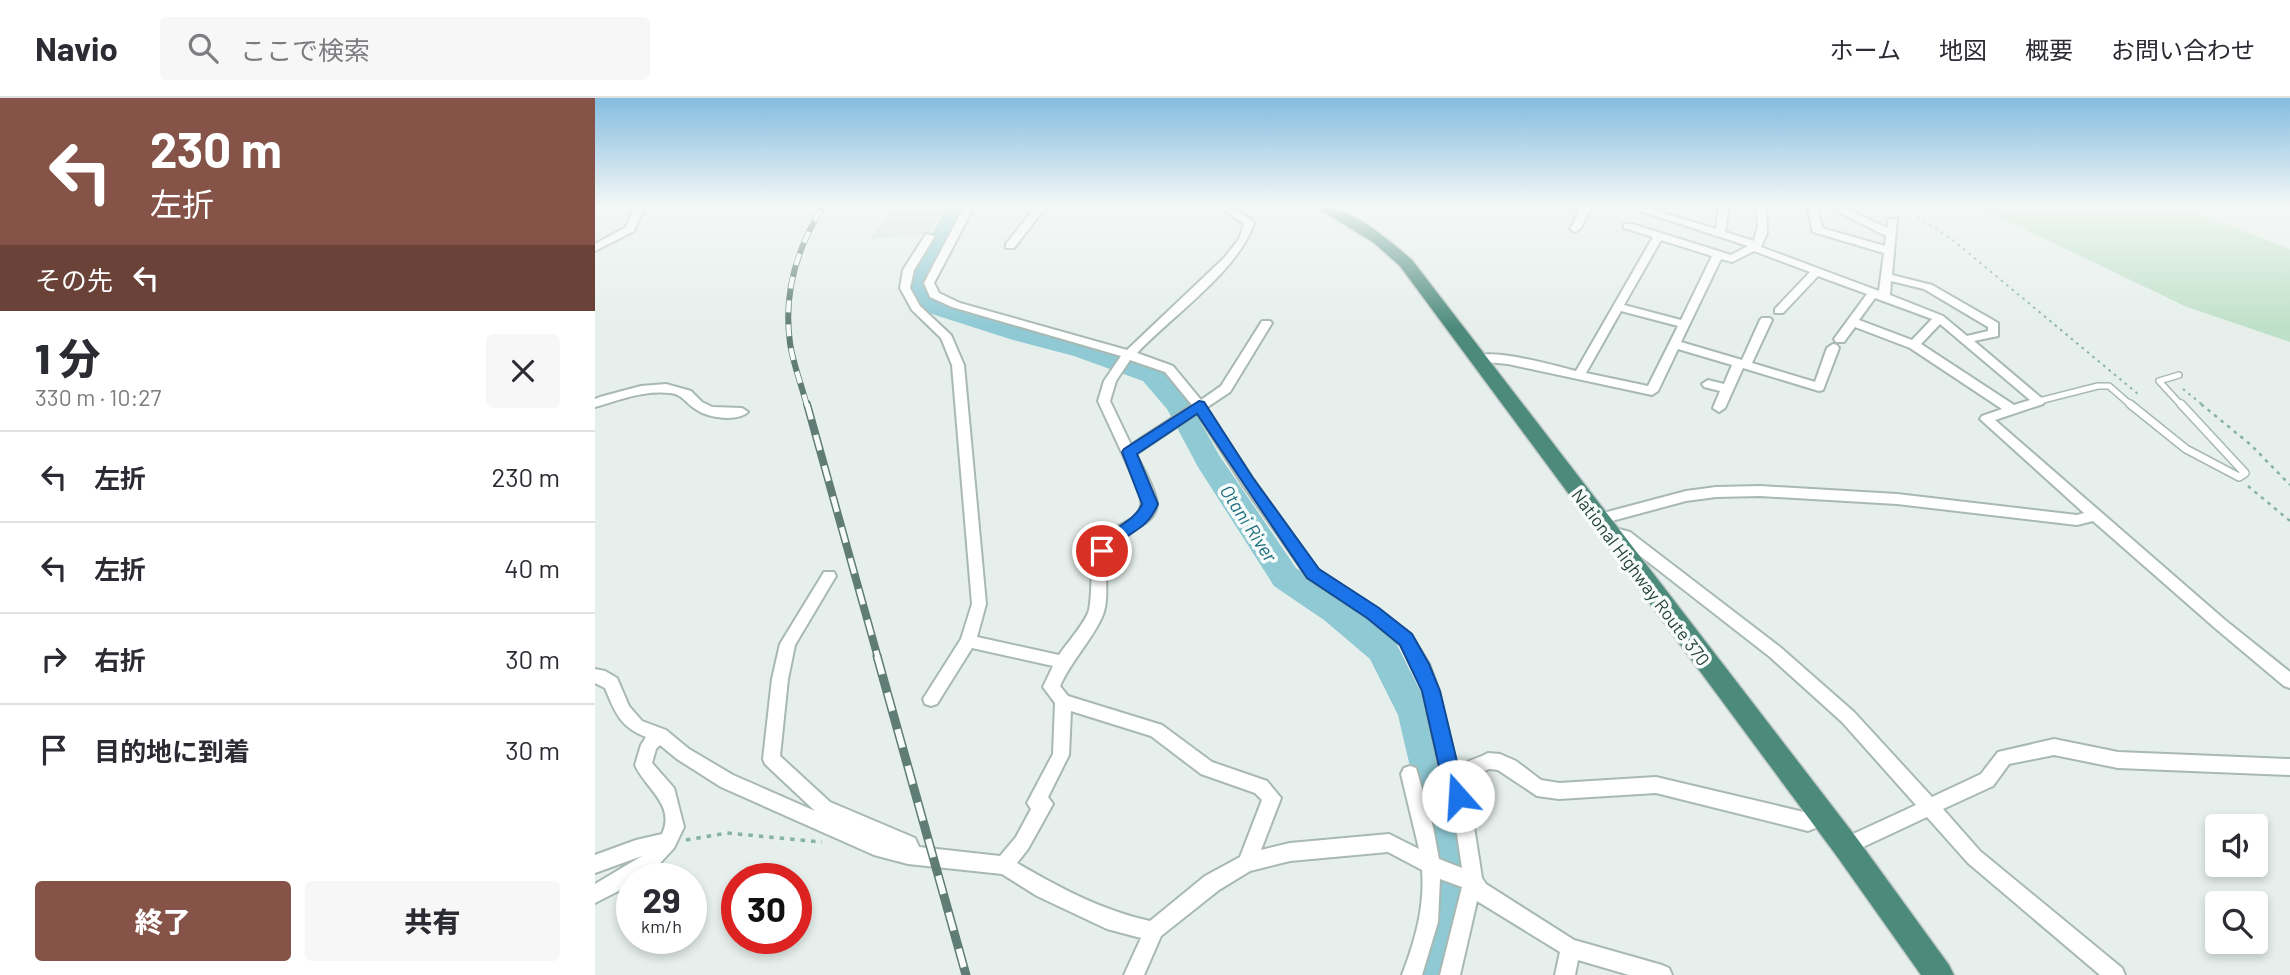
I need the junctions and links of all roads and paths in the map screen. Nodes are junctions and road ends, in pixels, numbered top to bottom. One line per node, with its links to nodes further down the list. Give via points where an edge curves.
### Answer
1 (924, 246): 49 (street, via 905,276 904,288 907,299 948,340 950,356 958,365 979,604)
2 (948, 246): 28 (street, via 929,283 934,295)
3 (1238, 246): 28 (street)
4 (1386, 246): 27 (highway, National Highway Route 370, via 1406,263)
5 (1653, 246): 17 (street)
6 (1688, 246): 13 (street)
7 (1753, 246): 11 (street)
8 (1872, 246): 12 (street)
9 (1890, 246): 12 (street)
10 (1960, 246): 35 (path)
11 (1756, 247): 13 (street, via 1732,259); 14 (street)
12 (1889, 251): 15 (street)
13 (1718, 255): 23 (street)
14 (1817, 271): 16 (street); 18 (street)
15 (1886, 277): 16 (street); 24 (street, via 1928,287 1994,325 1994,332)
16 (1879, 295): 19 (street); 21 (street)
17 (1618, 307): 23 (street); 31 (street)
18 (1779, 311)
19 (1939, 318): 24 (street); 26 (street)
20 (1766, 320): 29 (street)
21 (1853, 322): 26 (street); 29 (street, via 1837,344 1819,387)
22 (1266, 323): 38 (street, via 1226,389)
23 (1684, 324): 25 (street)
24 (1968, 340): 36 (street)
25 (1675, 344): 29 (street); 31 (street, via 1652,391)
26 (1914, 345): 40 (street)
27 (1478, 358): 31 (street); 47 (highway, National Highway Route 370)
28 (1126, 360): 38 (street, via 1169,369); 42 (street, via 1107,383 1104,401)
29 (1742, 364): 34 (street)
30 (2179, 375): 32 (lane)
31 (1579, 376)
32 (2169, 377): 43 (lane, via 2159,381 2245,473); 44 (path, via 2251,445)
33 (1708, 384): 34 (street)
34 (1727, 389): 39 (street)
35 (2145, 400)
36 (2039, 401): 40 (street); 43 (lane, via 2109,386 2176,442)
37 (595, 403): 41 (street, via 625,393 671,390 687,394 709,411)
38 (1199, 405): 42 (street); 58 (street, via 1313,574 1406,640 1431,691 1452,784)
39 (1719, 408)
40 (2012, 410): 45 (street, via 1986,419)
41 (742, 412)
42 (1129, 452): 50 (street, via 1150,504 1145,517 1110,539 1102,551 1096,614)
43 (2239, 477): 46 (path)
44 (2290, 485)
45 (2094, 515): 47 (street, via 2077,520 1839,495 1715,492 1670,498); 52 (street)
46 (2290, 522)
47 (1602, 525): 59 (street, via 1625,536 1775,652 1848,717); 60 (highway, National Highway Route 370)
48 (829, 576): 64 (street, via 788,644 771,759 824,808 909,844)
49 (968, 641): 50 (street); 53 (street)
50 (1063, 662): 54 (street, via 1051,687)
51 (595, 676): 55 (street, via 611,683 623,711 636,726)
52 (2290, 681)
53 (931, 699)
54 (1062, 701): 65 (street, via 1156,730 1207,768 1261,787 1272,799); 67 (street, via 1061,755 1037,803 1044,804)
55 (660, 736): 61 (street, via 649,745 643,765 668,794 675,827); 64 (street, via 727,781 874,846)
56 (2290, 767): 59 (street, via 2118,760 2054,747 2004,757 1987,780)
57 (1410, 774): 68 (street)
58 (1459, 788): 60 (street, via 1475,767 1488,761 1500,762 1538,788 1559,791 1656,785 1808,822); 69 (street)
59 (1928, 807): 63 (street); 79 (street, via 1974,857)
60 (1822, 817): 63 (highway, National Highway Route 370)
61 (668, 842): 62 (path, via 727,833); 66 (street); 70 (street, via 645,867)
62 (824, 842)
63 (1846, 846): 78 (highway, National Highway Route 370)
64 (913, 855): 67 (street)
65 (1247, 863): 68 (street, via 1290,852 1389,843); 71 (street, via 1212,883)
66 (595, 864)
67 (1004, 865): 71 (street, via 1114,922)
68 (1436, 867): 69 (street); 74 (street)
69 (1467, 880): 72 (street); 75 (street)
70 (597, 889)
71 (1154, 930): 73 (street)
72 (1570, 948): 76 (street); 77 (street)
73 (1134, 975)
74 (1412, 975)
75 (1450, 975)
76 (1566, 975)
77 (1662, 975)
78 (1939, 975)
79 (2115, 975)

